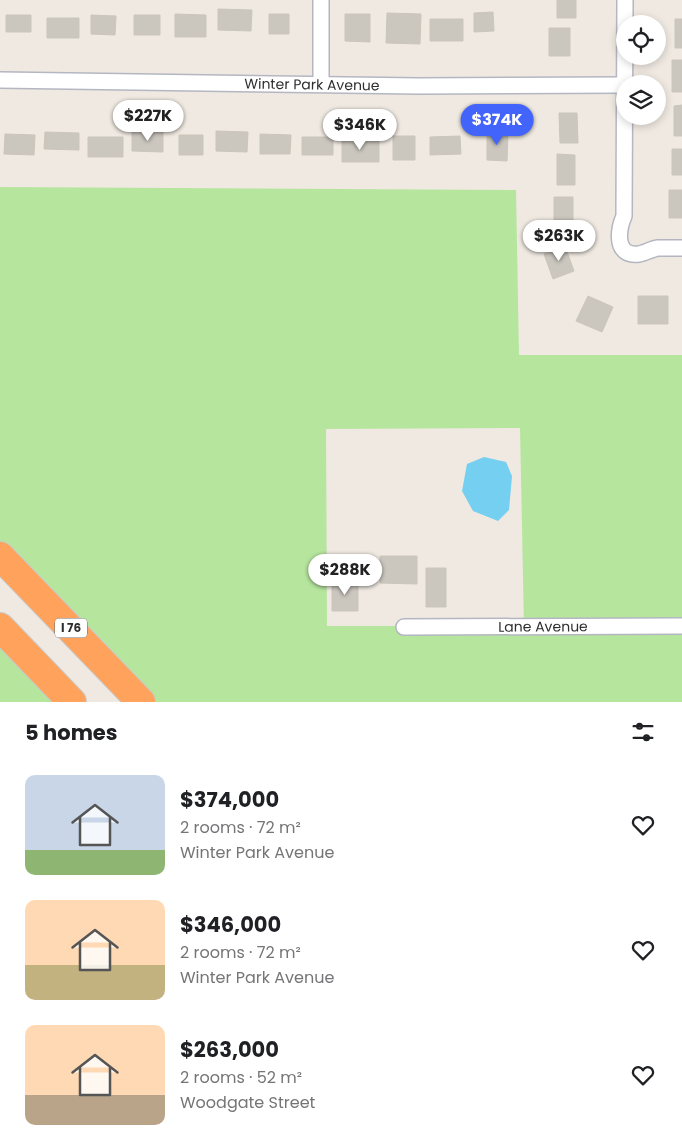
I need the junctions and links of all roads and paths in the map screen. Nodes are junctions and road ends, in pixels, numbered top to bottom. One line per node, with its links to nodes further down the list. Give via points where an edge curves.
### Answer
1 (321, 0): 5 (street)
2 (625, 0): 3 (street)
3 (624, 75)
4 (0, 80): 5 (street, Winter Park Avenue)
5 (321, 84): 6 (street, Winter Park Avenue)
6 (616, 85)
7 (624, 125): 8 (street, via 624,216 618,235 621,245 637,254 657,248)
8 (682, 248)
9 (0, 556): 14 (highway, I 76)
10 (682, 626): 11 (street, Lane Avenue)
11 (404, 627)
12 (0, 628): 13 (highway)
13 (72, 702)
14 (141, 702)

